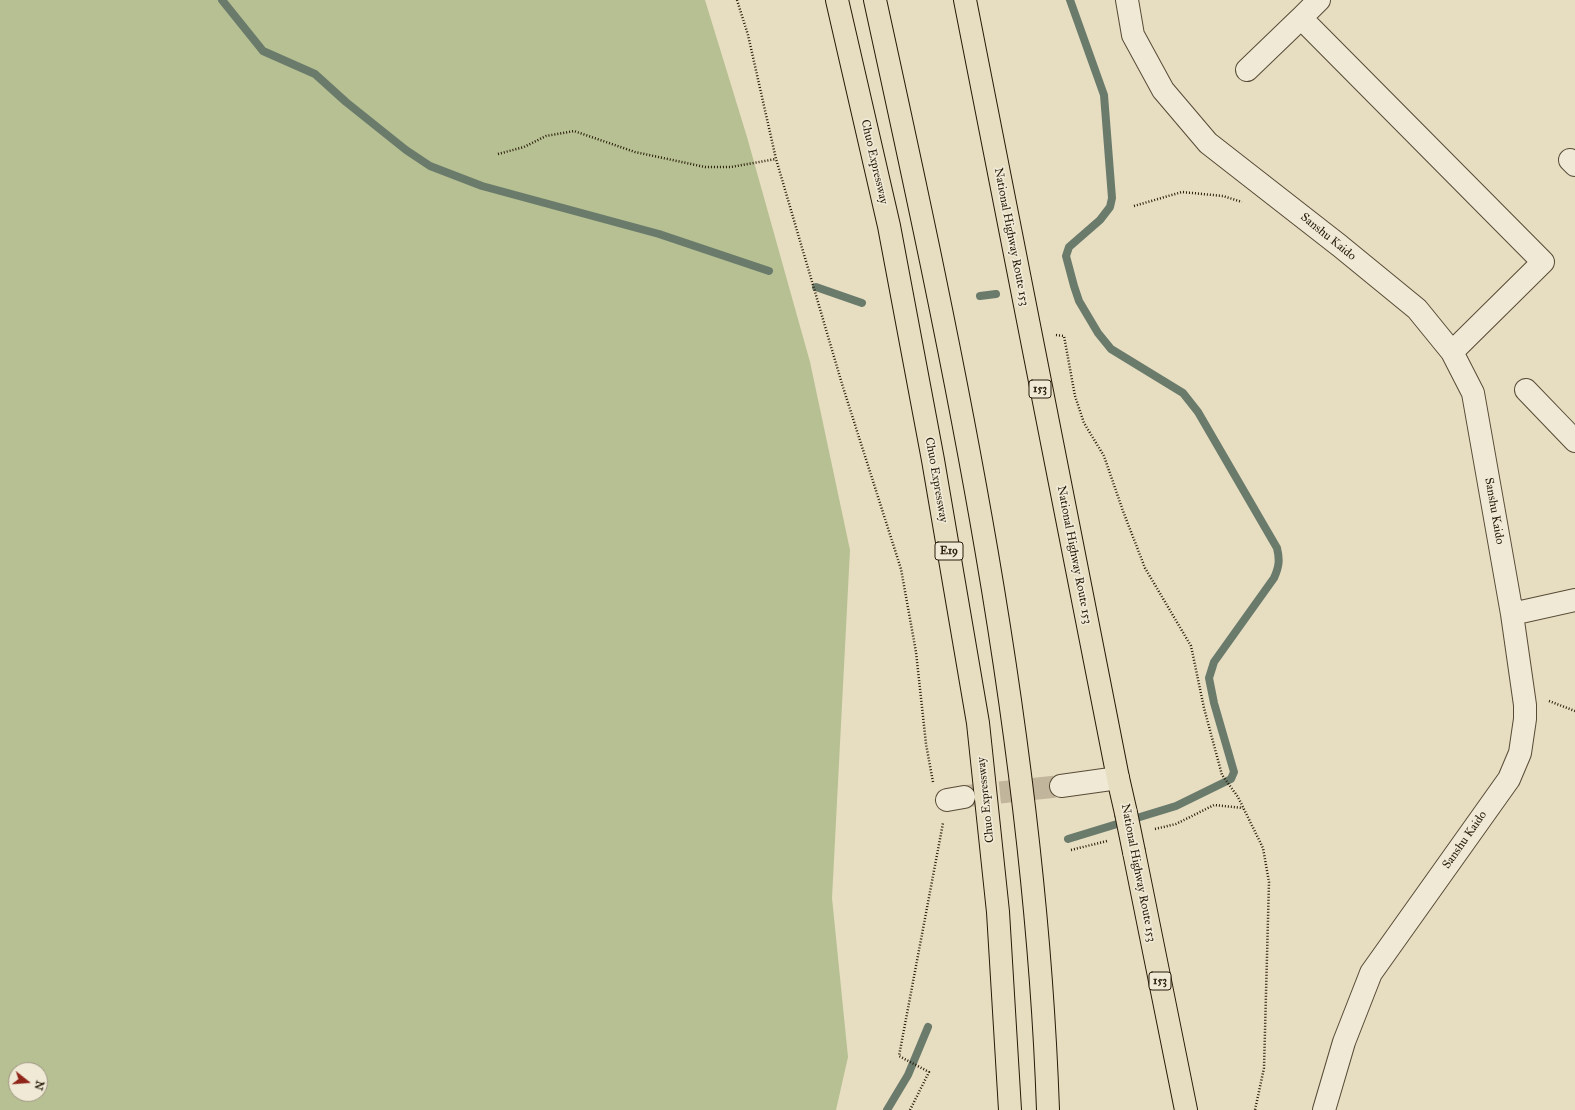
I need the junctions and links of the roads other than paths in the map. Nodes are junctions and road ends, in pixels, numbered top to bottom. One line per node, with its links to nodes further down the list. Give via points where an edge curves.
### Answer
1 (837, 0): 15 (highway, Chuo Expressway / E19, via 889,226 933,460 978,724 998,912)
2 (875, 0): 16 (highway, via 923,219 970,455 1012,714 1035,906)
3 (965, 0): 13 (highway, National Highway Route 153 / 153)
4 (1127, 0): 8 (street, Sanshu Kaido, via 1133,35 1163,90 1208,142 1417,309)
5 (1319, 0): 6 (street)
6 (1301, 18): 7 (street); 8 (street, via 1543,262)
7 (1247, 70)
8 (1452, 352): 12 (street, Sanshu Kaido, via 1472,393)
9 (1526, 390): 10 (street)
10 (1575, 441)
11 (1575, 600): 12 (street)
12 (1512, 614): 18 (street, Sanshu Kaido, via 1525,705 1520,752 1509,779 1371,973 1344,1042)
13 (1118, 778): 14 (street); 17 (highway, National Highway Route 153 / 153, bridge)
14 (1061, 786)
15 (1010, 1110)
16 (1048, 1110)
17 (1186, 1110)
18 (1324, 1110)

